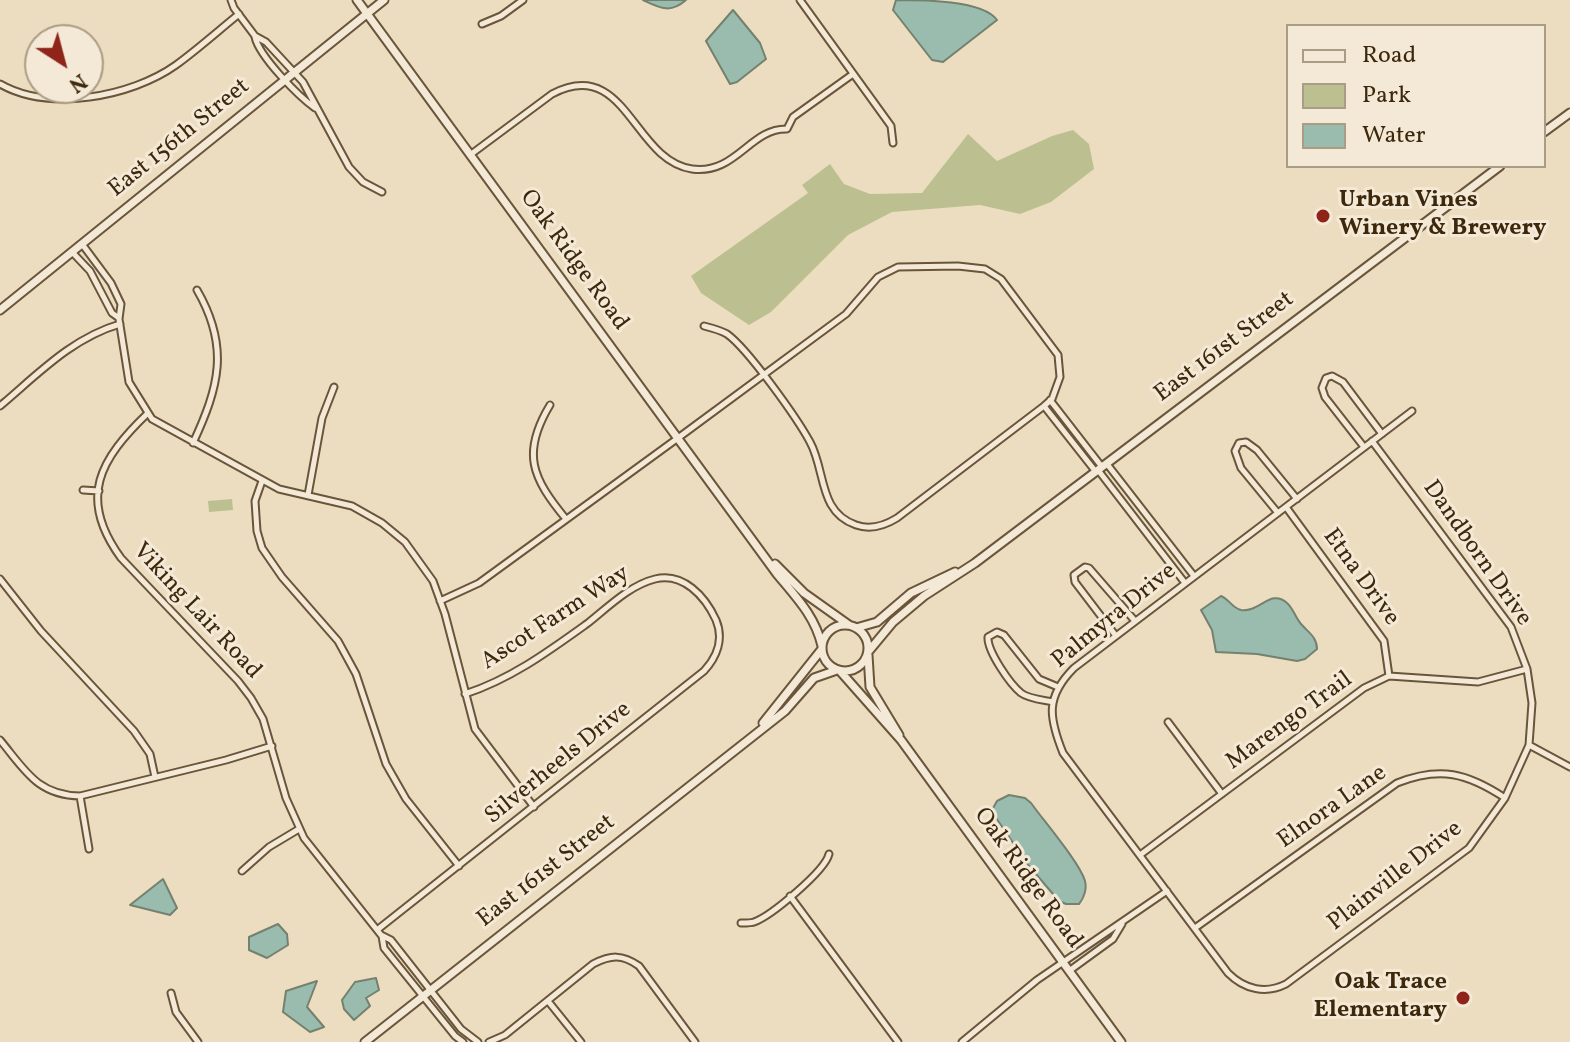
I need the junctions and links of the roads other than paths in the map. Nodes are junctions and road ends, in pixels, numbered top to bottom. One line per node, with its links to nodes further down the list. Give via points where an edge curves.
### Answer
1 (231, 0): 6 (street)
2 (357, 0): 7 (street, Oak Ridge Road)
3 (384, 0): 7 (street, East 156th Street)
4 (523, 0): 8 (street)
5 (800, 0): 11 (street)
6 (239, 14): 9 (street); 13 (street, via 174,66 123,90 47,99)
7 (367, 14): 10 (street, East 156th Street); 18 (street, Oak Ridge Road)
8 (482, 24)
9 (255, 36): 10 (street); 12 (street, via 257,47)
10 (295, 72): 12 (street, East 156th Street); 14 (street)
11 (853, 74): 17 (street, via 891,126); 18 (street, via 793,117 787,129 773,130 718,167 686,168 669,161 612,95 574,86 552,94)
12 (286, 79): 14 (street); 21 (street, East 156th Street)
13 (0, 84)
14 (315, 108): 20 (street, via 349,167)
15 (1570, 113): 16 (street)
16 (1546, 131)
17 (893, 143)
18 (470, 155): 36 (street, Oak Ridge Road)
19 (1497, 168): 40 (street, East 161st Street)
20 (382, 192)
21 (82, 244): 22 (street, East 156th Street); 25 (street, via 111,283 121,304)
22 (72, 252): 24 (street, East 156th Street); 25 (street, via 95,278)
23 (197, 290): 38 (street, via 213,324 217,373 212,400)
24 (0, 310)
25 (120, 321): 31 (street, via 72,345); 34 (street, via 129,382)
26 (704, 326): 27 (street, via 724,332 740,345)
27 (762, 375): 29 (street, via 846,314 878,277 898,267 958,266 985,269 1001,279 1058,355 1060,377); 32 (street, via 813,446 828,503 861,527 897,518); 36 (street)
28 (334, 387): 44 (street, via 322,418)
29 (1050, 400): 32 (street); 40 (street)
30 (550, 405): 48 (street, via 536,427 536,473)
31 (0, 406)
32 (1044, 406): 40 (street)
33 (1412, 411): 35 (street, Palmyra Drive)
34 (148, 413): 38 (street); 43 (street, Viking Lair Road, via 106,461)
35 (1382, 434): 37 (street, Palmyra Drive); 39 (street, via 1343,382 1326,378 1325,397)
36 (678, 438): 48 (street); 49 (street, Oak Ridge Road)
37 (1372, 441): 39 (street, Palmyra Drive); 61 (street, Dandborn Drive, via 1511,627)
38 (193, 443): 41 (street)
39 (1364, 447): 45 (street, Palmyra Drive)
40 (1101, 468): 50 (street, East 161st Street); 51 (street); 53 (street)
41 (262, 481): 44 (street); 83 (street, via 255,501 262,548 338,641 366,699 386,764 406,799)
42 (83, 490): 43 (street)
43 (99, 491): 72 (street, Viking Lair Road, via 105,535 113,547 238,681 263,719)
44 (308, 495): 54 (street, via 352,506 382,523 405,542 433,581)
45 (1297, 499): 46 (street, Palmyra Drive); 47 (street, via 1257,450 1239,443 1235,451 1241,468)
46 (1286, 507): 47 (street, Palmyra Drive); 63 (street, Etna Drive, via 1384,641)
47 (1278, 513): 51 (street, Palmyra Drive)
48 (566, 519): 54 (street, via 479,583)
49 (757, 545): 57 (street, Oak Ridge Road, via 804,593); 59 (street, Oak Ridge Road, via 814,621)
50 (975, 563): 57 (street, East 161st Street, via 911,593 877,622); 60 (street, East 161st Street, via 903,613)
51 (1194, 576): 53 (street, Palmyra Drive)
52 (0, 579): 74 (street, via 134,731 150,754)
53 (1185, 583): 56 (street, Palmyra Drive)
54 (440, 601): 65 (street)
55 (706, 604): 65 (street, Ascot Farm Way, via 683,582 654,579 525,667); 78 (street, Silverheels Drive, via 720,637 712,663)
56 (1135, 621): 58 (street, Palmyra Drive); 58 (street, via 1089,568 1076,571 1075,582)
57 (853, 626): 59 (street, via 828,632); 60 (street, via 867,639)
58 (1116, 636): 64 (street, Palmyra Drive)
59 (822, 647): 62 (street, via 825,661); 68 (street, East 161st Street)
60 (868, 653): 62 (street, via 860,667); 70 (street, Oak Ridge Road, via 870,687)
61 (1527, 669): 63 (street, Marengo Trail, via 1478,682); 71 (street, Dandborn Drive, via 1532,703)
62 (838, 671): 68 (street, East 161st Street, via 814,678 785,711); 70 (street, Oak Ridge Road)
63 (1389, 676): 75 (street, Marengo Trail, via 1364,688)
64 (1058, 687): 66 (street, Palmyra Drive); 66 (street, via 1039,679 1004,635 988,637 988,648 1021,693)
65 (465, 694): 78 (street, via 475,729)
66 (1053, 702): 82 (street, Palmyra Drive, via 1052,727 1063,753)
67 (1168, 722): 75 (street)
68 (754, 734): 94 (street, East 161st Street)
69 (0, 740): 76 (street, via 38,784 60,796)
70 (901, 740): 91 (street, Oak Ridge Road)
71 (1529, 745): 73 (street); 77 (street, Plainville Drive)
72 (272, 746): 74 (street); 79 (street, Viking Lair Road)
73 (1570, 767)
74 (155, 777): 76 (street)
75 (1222, 794): 82 (street, Marengo Trail)
76 (80, 796): 80 (street)
77 (1505, 798): 89 (street, Elnora Lane, via 1463,776 1423,775 1397,783); 93 (street, Plainville Drive, via 1469,848 1286,984 1265,991)
78 (534, 807): 83 (street, Silverheels Drive)
79 (299, 829): 84 (street); 90 (street, Viking Lair Road)
80 (89, 849)
81 (829, 854): 86 (street, via 822,868)
82 (1140, 855): 85 (street, Palmyra Drive)
83 (459, 866): 90 (street, Silverheels Drive)
84 (242, 871)
85 (1167, 891): 88 (street); 89 (street, Palmyra Drive)
86 (790, 896): 87 (street, via 753,923); 105 (street)
87 (741, 923)
88 (1122, 924): 91 (street); 92 (street, via 1113,939)
89 (1195, 928): 93 (street, Palmyra Drive, via 1231,976)
90 (379, 933): 94 (street, Viking Lair Road, via 391,940); 96 (street, via 384,948)
91 (1063, 963): 92 (street, Oak Ridge Road); 106 (street)
92 (1069, 971): 107 (street, Oak Ridge Road)
93 (1246, 986)
94 (431, 990): 96 (street, East 161st Street); 101 (street, Viking Lair Road)
95 (171, 993): 98 (street, via 176,1012)
96 (422, 997): 99 (street, East 161st Street); 100 (street)
97 (548, 1001): 102 (street); 103 (street); 104 (street, via 601,960 628,958)
98 (198, 1042)
99 (365, 1042)
100 (463, 1042)
101 (478, 1042)
102 (489, 1042)
103 (581, 1042)
104 (695, 1042)
105 (898, 1042)
106 (962, 1042)
107 (1121, 1042)

